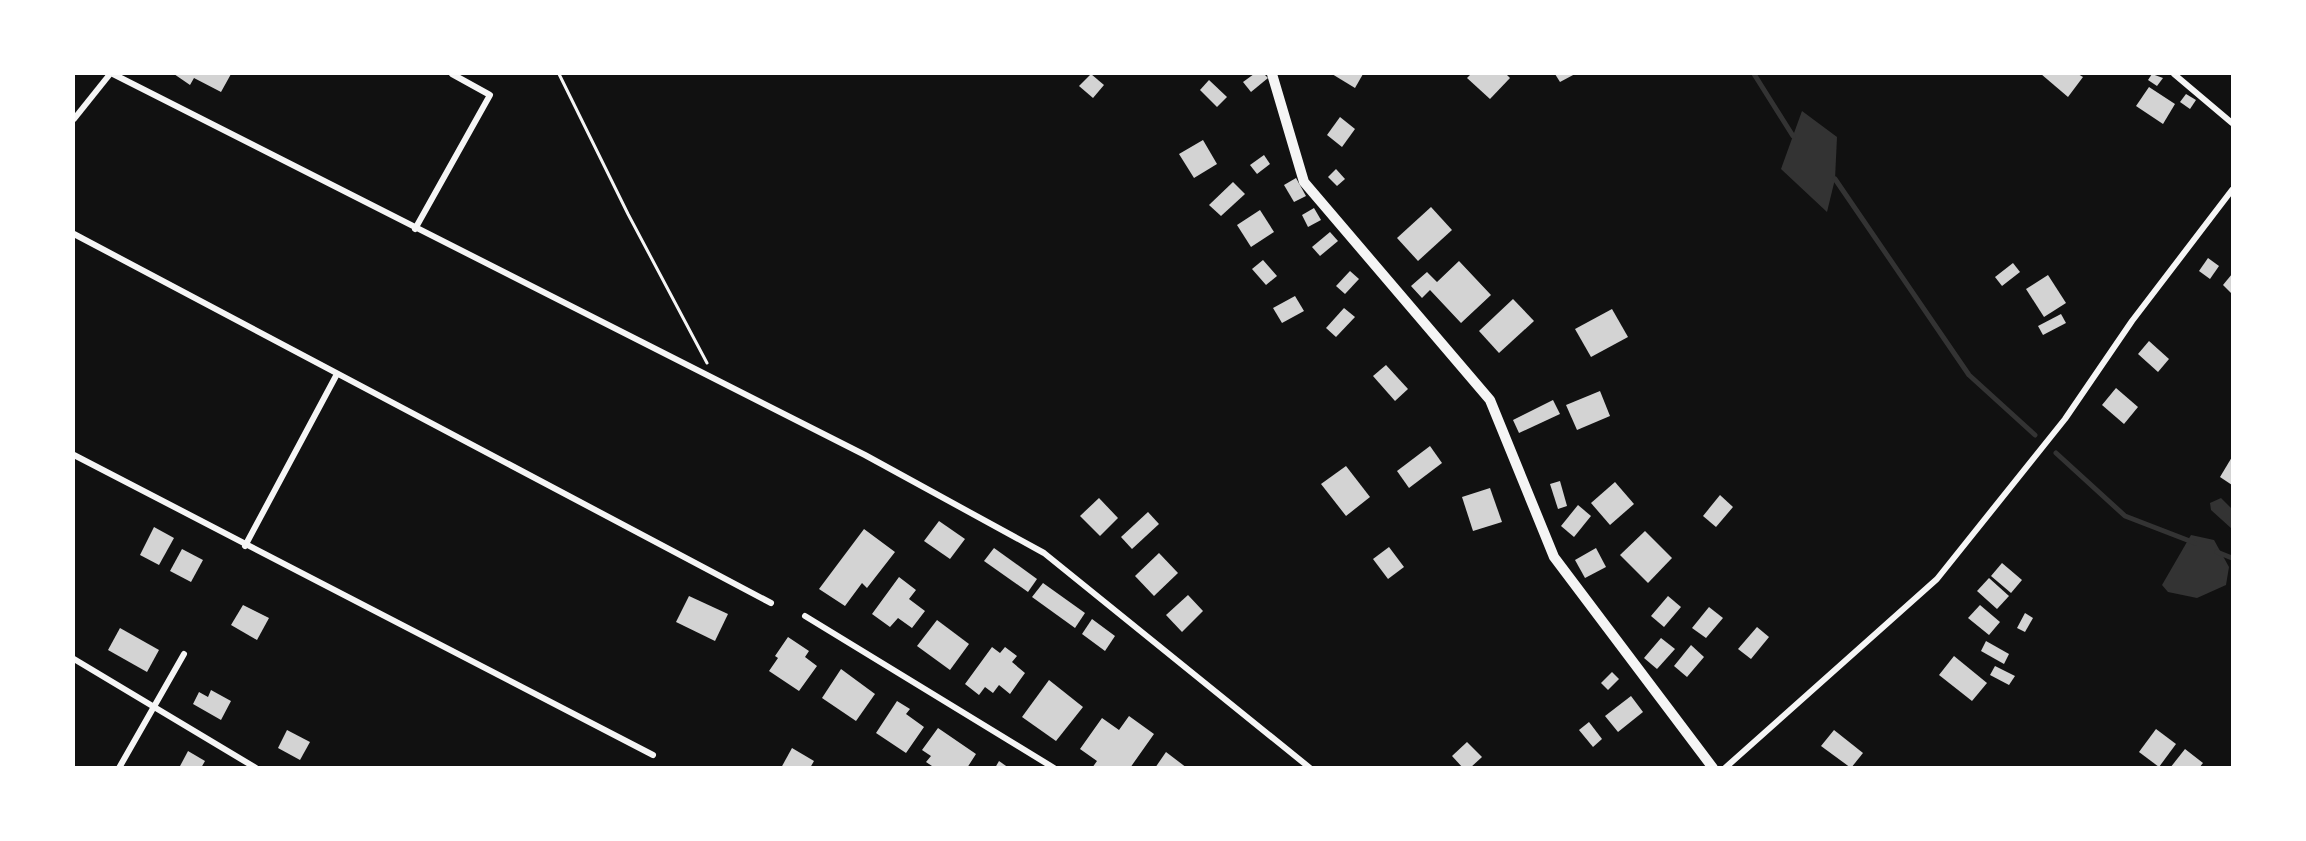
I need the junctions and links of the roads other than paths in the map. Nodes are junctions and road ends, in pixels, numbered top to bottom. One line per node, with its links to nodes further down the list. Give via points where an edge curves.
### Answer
1 (452, 74): 8 (street, via 490,95)
2 (1272, 74): 23 (street, via 1304,182 1490,400 1554,557)
3 (2174, 74): 6 (street)
4 (107, 75): 5 (street); 8 (street)
5 (74, 119)
6 (2232, 123)
7 (2232, 190): 24 (street, via 2065,419 1937,579)
8 (415, 229): 22 (street, via 865,455 1044,553)
9 (74, 234): 10 (street)
10 (338, 374): 12 (street); 13 (street)
11 (74, 455): 12 (street)
12 (246, 546): 18 (street)
13 (771, 603)
14 (804, 616): 21 (street)
15 (184, 654): 17 (street)
16 (74, 659): 17 (street)
17 (154, 706): 19 (street); 20 (street)
18 (653, 756)
19 (119, 768)
20 (256, 768)
21 (1054, 768)
22 (1311, 768)
23 (1713, 768)
24 (1725, 768)

